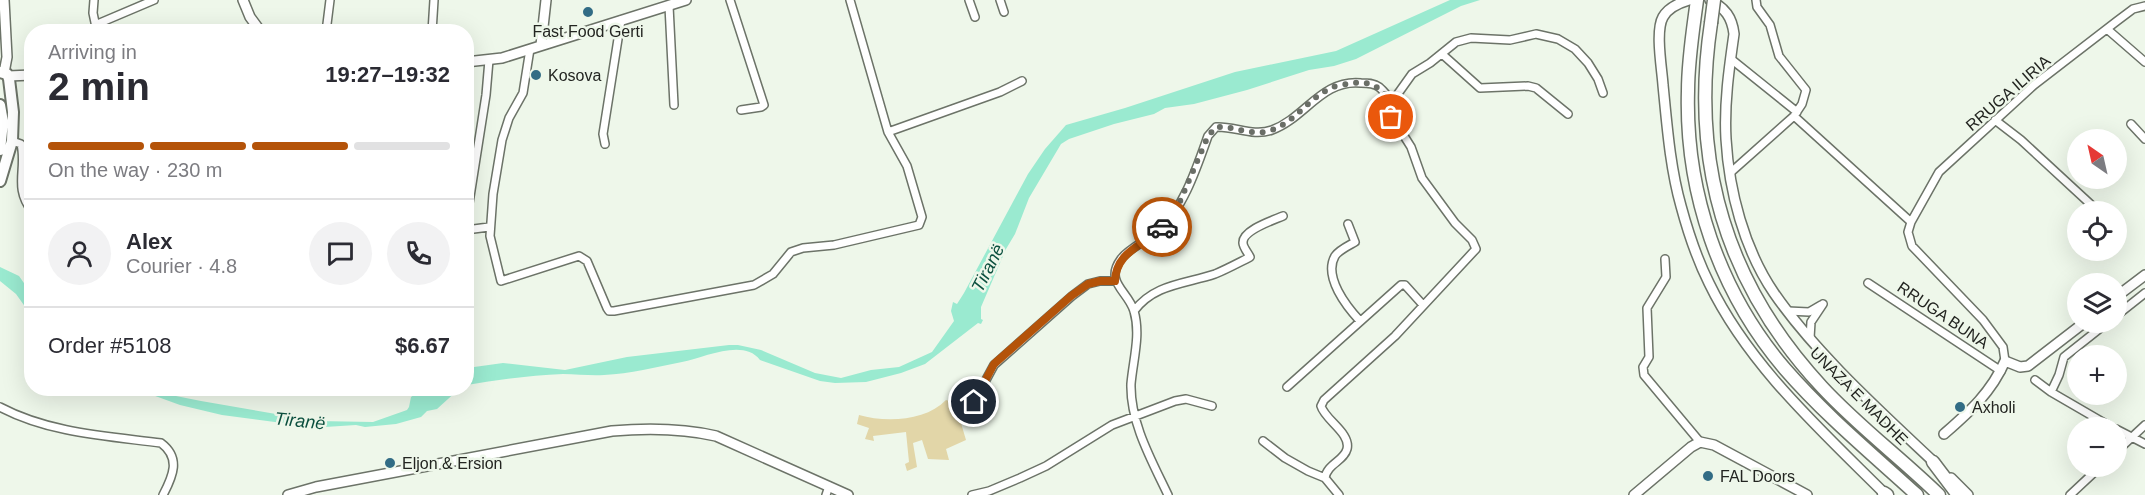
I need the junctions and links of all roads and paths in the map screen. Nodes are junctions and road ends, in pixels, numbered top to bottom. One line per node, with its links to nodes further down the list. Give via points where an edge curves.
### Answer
1 (4, 0): 39 (main road, via 7,57)
2 (93, 0): 25 (street)
3 (154, 0): 26 (street)
4 (243, 0): 27 (main road)
5 (330, 0): 28 (street)
6 (434, 0): 29 (street)
7 (546, 0): 31 (main road)
8 (730, 0): 45 (street, via 764,105)
9 (850, 0): 50 (street)
10 (969, 0): 23 (street)
11 (1000, 0): 22 (street)
12 (1689, 0): 103 (main road, via 1669,9 1663,17 1660,55 1680,205 1701,265 1725,312 1756,357)
13 (1697, 0): 112 (highway, UNAZA E MADHE, via 1688,91 1692,161 1704,217 1725,274 1750,322 1785,368 1820,406)
14 (1710, 0): 34 (main road, via 1729,14 1734,34)
15 (1714, 0): 113 (highway, UNAZA E MADHE, bridge, via 1704,89 1707,147 1721,213 1745,275 1789,350 1832,396)
16 (1756, 0): 47 (street, via 1770,25 1779,56 1806,90)
17 (2138, 0): 21 (street)
18 (682, 1): 19 (main road)
19 (669, 6): 24 (main road); 44 (street)
20 (2145, 6): 21 (street, RRUGA ILIRIA)
21 (2133, 9): 30 (street, RRUGA ILIRIA)
22 (1004, 12)
23 (975, 17)
24 (621, 20): 31 (main road); 53 (street, via 603,134)
25 (96, 24)
26 (104, 24)
27 (255, 24)
28 (327, 24)
29 (432, 24)
30 (2107, 29): 37 (street); 48 (street, RRUGA ILIRIA)
31 (541, 45): 32 (main road)
32 (531, 48): 35 (main road); 65 (street, via 523,93 502,140)
33 (1442, 54): 41 (street, via 1462,40 1510,40 1536,34 1558,39 1588,63); 42 (street, via 1412,74); 46 (street, via 1480,88 1536,88)
34 (1731, 59): 47 (street); 56 (main road, via 1726,110)
35 (489, 60): 36 (main road); 55 (street)
36 (474, 61)
37 (2145, 62)
38 (24, 76): 39 (main road)
39 (3, 77): 52 (main road, via 13,105)
40 (1022, 81): 50 (street, via 1000,93)
41 (1603, 93)
42 (1392, 101): 69 (street, via 1378,86 1356,82 1332,87 1282,125 1267,131 1216,127 1208,136 1175,213 1121,258); 73 (street, via 1387,109 1411,147 1422,178 1476,249)
43 (0, 105): 54 (main road)
44 (674, 105)
45 (741, 110)
46 (1568, 114)
47 (1795, 114): 56 (street); 63 (street)
48 (1995, 120): 61 (street); 63 (street, RRUGA ILIRIA, via 1939,172)
49 (2131, 124): 51 (street)
50 (888, 132): 65 (street, via 907,166 921,217 919,225 791,252 773,274 754,285 609,311 587,261 579,256 501,281)
51 (2145, 140)
52 (12, 141): 57 (street, via 21,144 23,151); 59 (main road)
53 (605, 144)
54 (0, 150)
55 (474, 171)
56 (1730, 173): 76 (main road, via 1741,222 1756,262)
57 (21, 179): 58 (street); 60 (street)
58 (24, 179)
59 (0, 181)
60 (24, 198)
61 (2087, 201)
62 (1283, 216): 75 (street, via 1252,230 1244,238 1250,257 1216,273 1170,285 1141,301)
63 (1911, 222): 81 (street, via 1908,239 1912,246 1983,320 2003,347)
64 (1348, 224): 77 (street, via 1355,242 1333,259 1333,275 1342,301)
65 (489, 227): 66 (street)
66 (474, 229)
67 (1665, 259): 96 (street, via 1666,277 1647,308 1649,357 1643,367 1644,375)
68 (2145, 275): 71 (main road)
69 (1115, 281): 75 (street); 86 (street, via 1088,284 1071,296 994,364)
70 (1868, 283): 82 (street, RRUGA BUNA)
71 (2127, 289)
72 (2145, 293): 74 (street)
73 (1423, 305): 77 (street, via 1401,285); 101 (street, via 1395,336 1323,400 1322,411 1344,436 1348,447 1326,471)
74 (2127, 307)
75 (1134, 310): 90 (street, via 1136,339 1131,386)
76 (1788, 311): 80 (main road); 80 (street, via 1809,312 1823,304 1811,322)
77 (1360, 321): 84 (street)
78 (2071, 333): 81 (main road, via 2028,366)
79 (2094, 333): 85 (street, via 2064,357)
80 (1809, 338): 99 (main road)
81 (2005, 361): 82 (main road, RRUGA BUNA)
82 (2001, 371): 92 (main road, RRUGA BUNA, via 1979,404)
83 (2035, 380): 85 (street)
84 (1287, 387)
85 (2051, 392): 89 (street)
86 (974, 402)
87 (1212, 406): 90 (street, via 1186,399)
88 (0, 407): 104 (street, via 55,428 161,443 169,449 174,465)
89 (2095, 417)
90 (1136, 418): 107 (street, via 1112,425 1046,466); 108 (street)
91 (2145, 425): 94 (street)
92 (1944, 434)
93 (2127, 436): 94 (street)
94 (2131, 438): 97 (street); 98 (street)
95 (1263, 441): 101 (street, via 1285,458)
96 (1700, 442): 110 (main road); 111 (main road, via 1714,445)
97 (2127, 442)
98 (2145, 444)
99 (1934, 462): 114 (highway); 115 (main road)
100 (2089, 477): 116 (street)
101 (1325, 478): 109 (street)
102 (827, 490): 105 (main road, via 716,436 696,431 639,429 612,431); 106 (main road)
103 (1886, 494)
104 (163, 495)
105 (288, 495)
106 (849, 495)
107 (972, 495)
108 (1168, 495)
109 (1339, 495)
110 (1634, 495)
111 (1807, 495)
112 (1917, 495)
113 (1939, 495)
114 (1958, 495)
115 (1968, 495)
116 (2070, 495)

